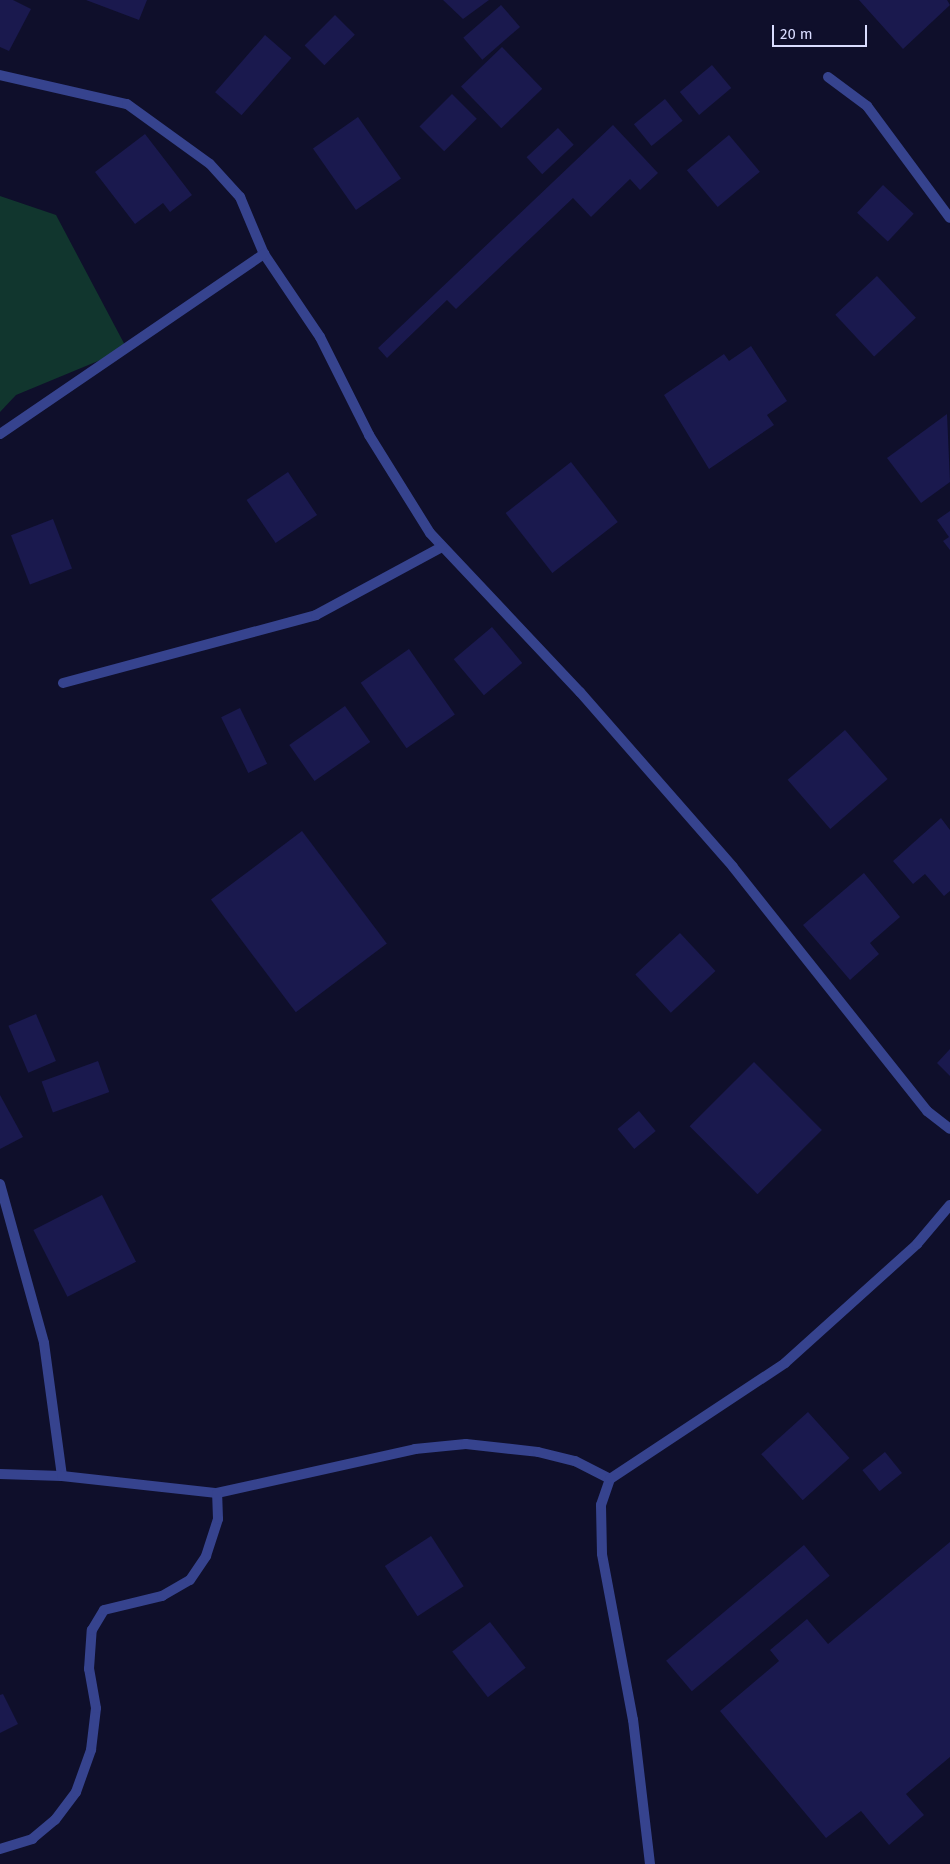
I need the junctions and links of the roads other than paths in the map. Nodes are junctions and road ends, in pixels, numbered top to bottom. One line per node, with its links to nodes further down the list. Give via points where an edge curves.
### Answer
1 (0, 75): 4 (street, via 127,104 210,164 240,197)
2 (828, 77): 3 (street, via 867,106)
3 (950, 218)
4 (264, 254): 5 (street); 6 (street, via 320,336 369,435)
5 (0, 434)
6 (442, 547): 7 (street, via 316,615); 8 (street, via 580,692 733,867 927,1111)
7 (62, 683)
8 (950, 1129)
9 (0, 1184): 12 (street, via 44,1343)
10 (950, 1205): 13 (street, via 917,1244 785,1363)
11 (0, 1474): 12 (street)
12 (62, 1476): 14 (street)
13 (610, 1479): 14 (street, via 575,1461 538,1452 466,1444 415,1449); 16 (street, via 601,1505 602,1554 633,1720)
14 (217, 1493): 15 (street, via 218,1519 206,1556 190,1580 162,1596 104,1610 92,1630 89,1669 96,1708 90,1750 76,1792 55,1820 32,1839)
15 (0, 1849)
16 (650, 1864)

